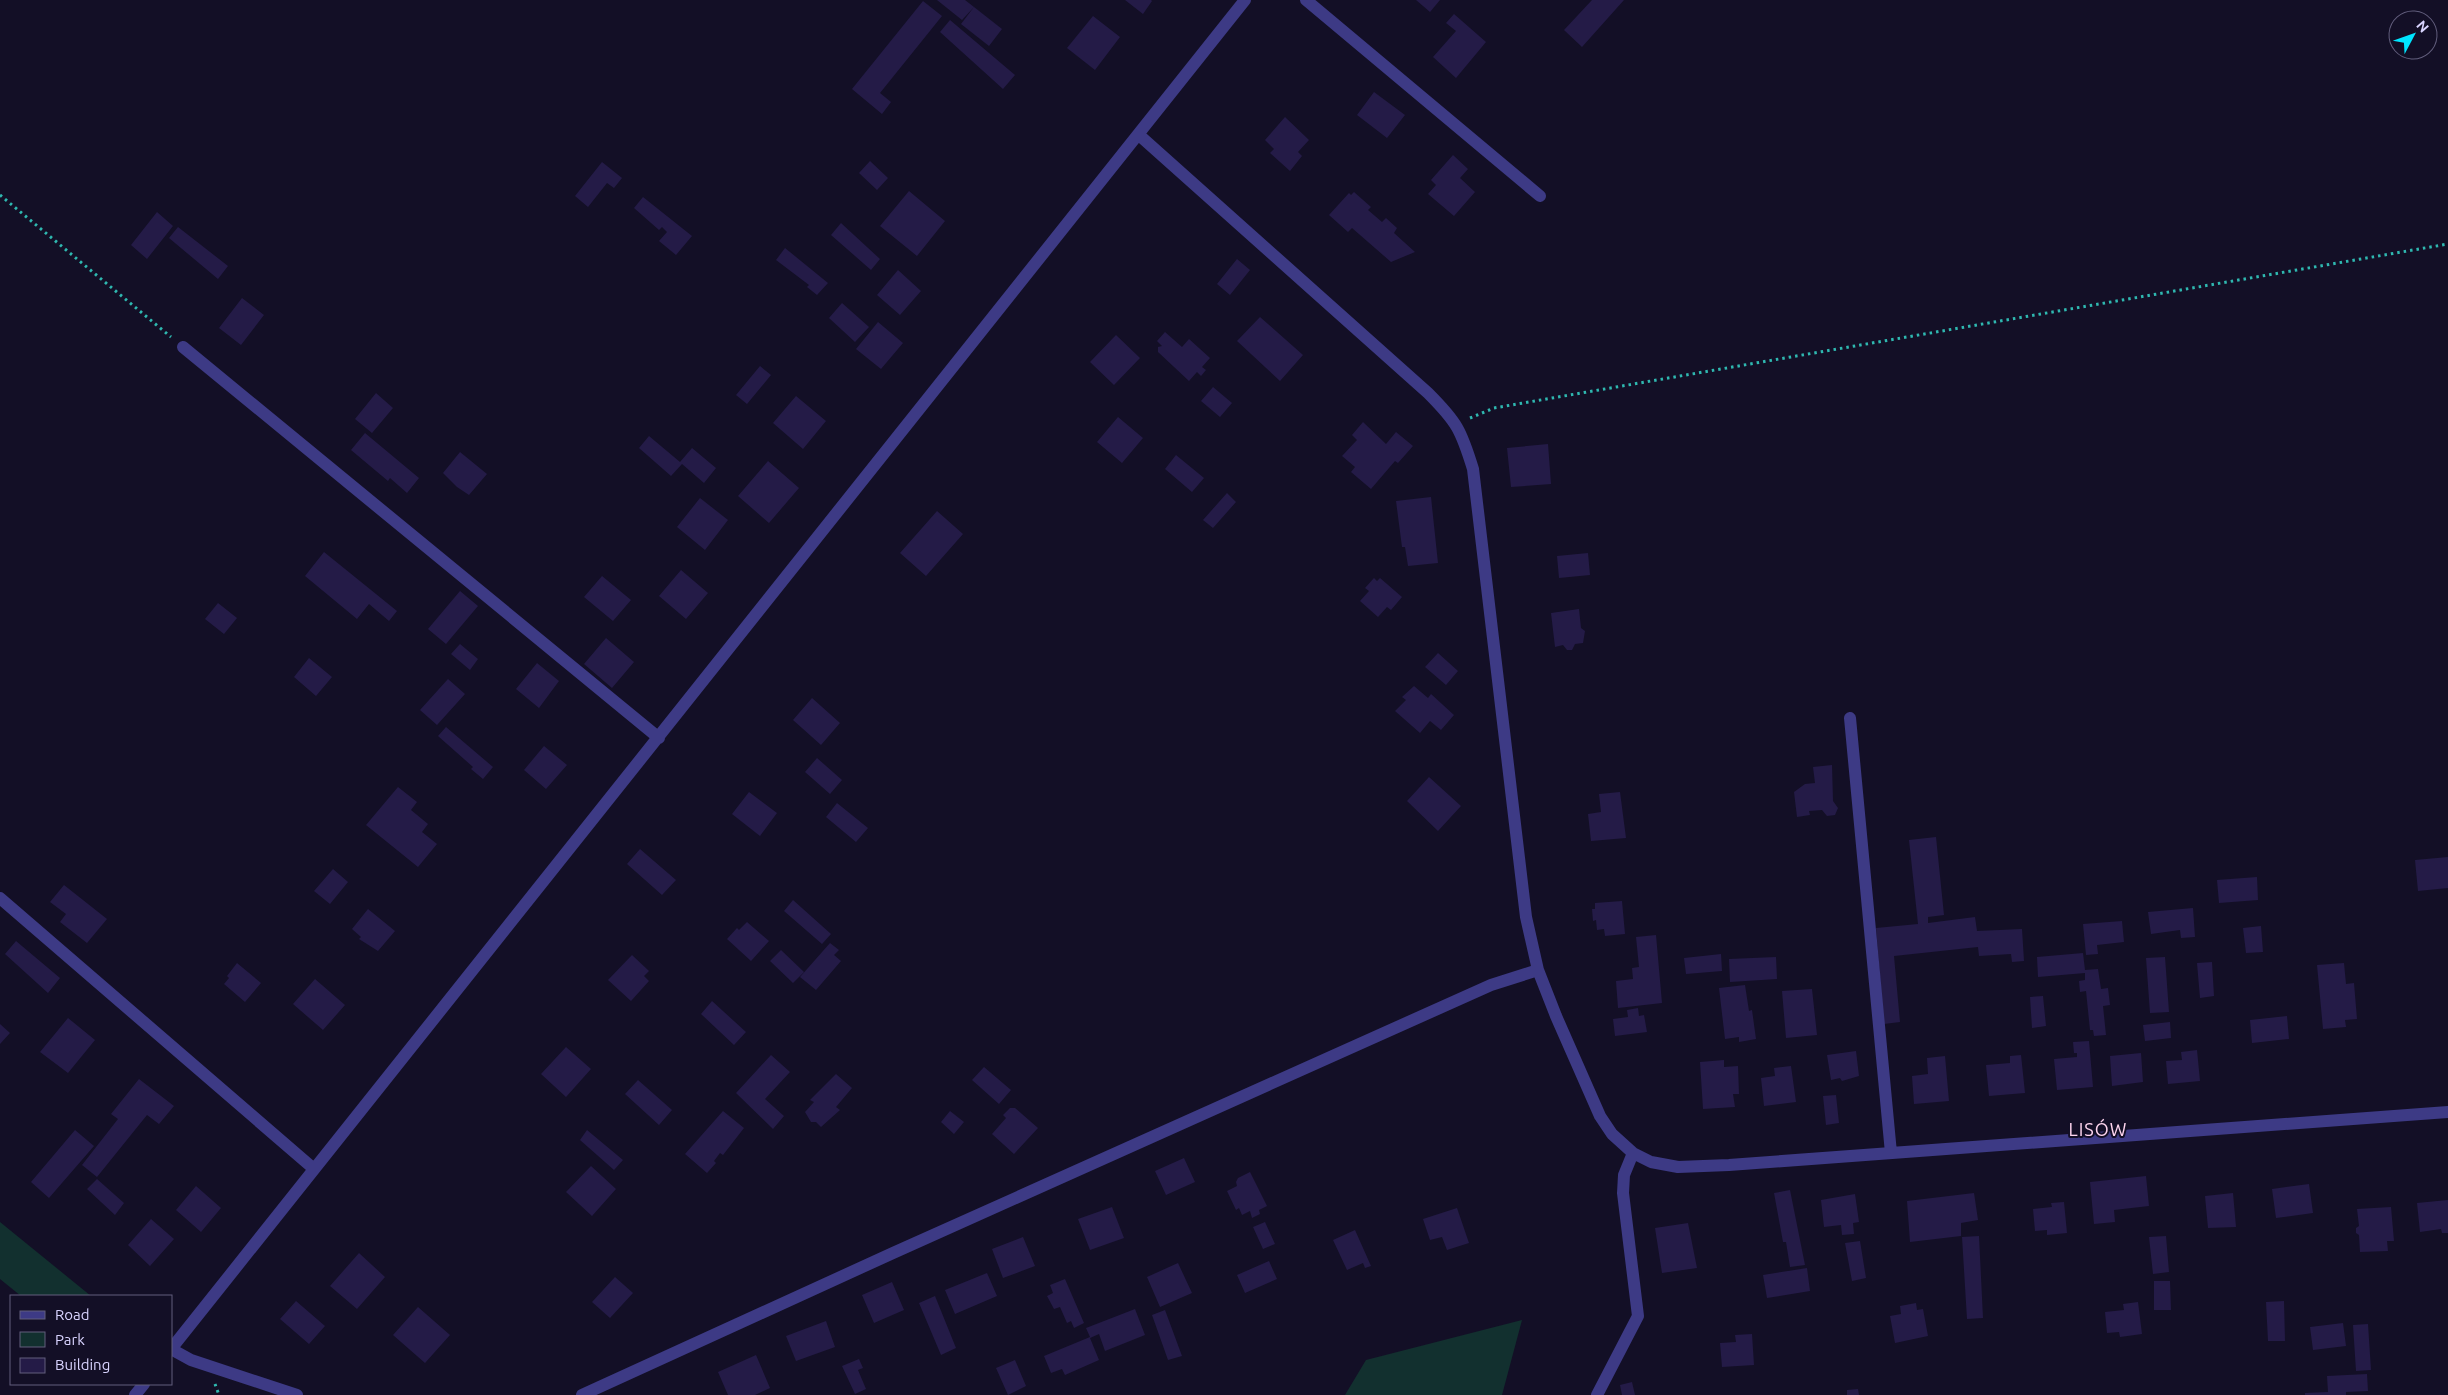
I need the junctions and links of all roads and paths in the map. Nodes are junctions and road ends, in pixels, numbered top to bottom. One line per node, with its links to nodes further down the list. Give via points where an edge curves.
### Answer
1 (1245, 0): 3 (street)
2 (1306, 0): 5 (street)
3 (1139, 135): 8 (street, via 1428,393); 10 (street)
4 (0, 195): 7 (path)
5 (1540, 196)
6 (2448, 244): 8 (path, via 1494,408)
7 (183, 347): 10 (street)
8 (1456, 424): 12 (street, via 1461,430 1473,469 1526,917)
9 (1850, 718): 15 (street)
10 (660, 738): 16 (street)
11 (0, 898): 16 (street)
12 (1538, 970): 14 (street, via 1600,1116 1612,1134); 22 (street, via 1473,993)
13 (2448, 1112): 15 (street)
14 (1633, 1153): 15 (street, via 1651,1162 1678,1167); 23 (street, via 1624,1175 1623,1193 1638,1316)
15 (1891, 1153)
16 (314, 1169): 17 (street)
17 (172, 1348)
18 (172, 1350): 21 (street, via 184,1357)
19 (143, 1385): 20 (street)
20 (135, 1395)
21 (297, 1395)
22 (582, 1395)
23 (1597, 1395)

